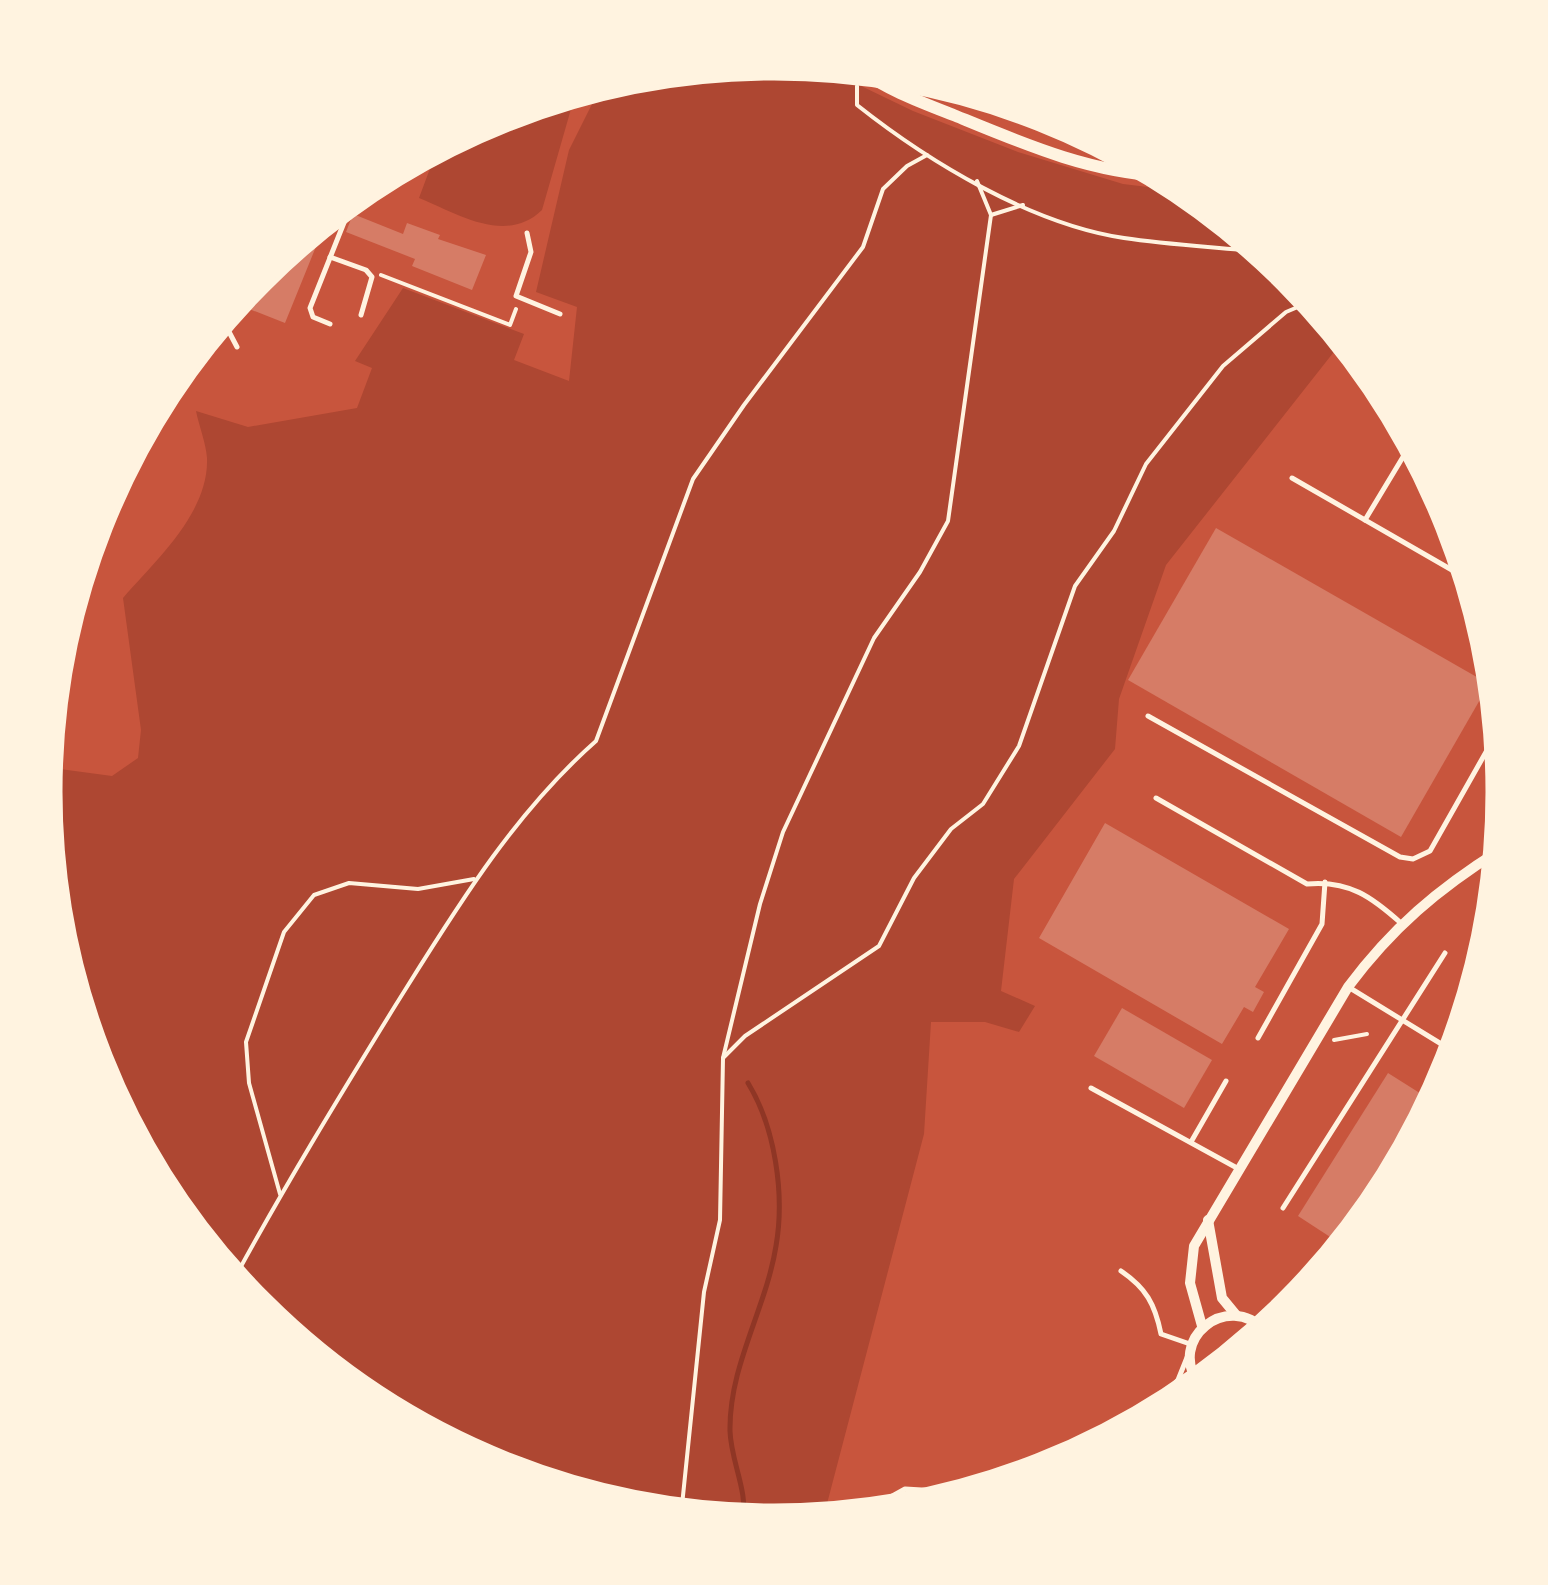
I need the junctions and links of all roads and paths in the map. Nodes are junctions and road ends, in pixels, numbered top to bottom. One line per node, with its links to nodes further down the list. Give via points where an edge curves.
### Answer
1 (858, 84): 3 (path, via 857,105)
2 (906, 91): 4 (street, via 1038,150)
3 (927, 155): 5 (path); 28 (path, via 882,189 863,247 694,479 596,741)
4 (1131, 174)
5 (977, 182): 6 (path); 7 (path)
6 (1023, 205): 7 (path); 10 (path, via 1121,238)
7 (990, 215): 36 (path, via 948,521 874,638 783,832)
8 (344, 223): 11 (lane)
9 (527, 233): 13 (lane, via 531,252 516,290)
10 (1237, 249)
11 (330, 256): 12 (lane); 17 (lane, via 309,313)
12 (372, 277): 13 (path, via 385,274 510,324); 16 (lane)
13 (520, 299): 15 (lane)
14 (1297, 307): 36 (path, via 1223,366 1146,464 1114,531 1075,586 1018,746 983,804 951,829 914,878 879,946 745,1036)
15 (560, 314)
16 (361, 315)
17 (330, 324)
18 (229, 332): 19 (lane)
19 (237, 346)
20 (1403, 457): 22 (lane)
21 (1292, 478): 22 (lane)
22 (1365, 520): 23 (lane)
23 (1453, 571)
24 (1148, 716): 25 (lane, via 1400,858 1430,851)
25 (1486, 753)
26 (1156, 798): 29 (lane, via 1307,884)
27 (1484, 860): 30 (street, via 1439,888)
28 (474, 879): 41 (path); 41 (path, via 418,889 348,884 314,895 284,932 246,1042 248,1083)
29 (1325, 882): 30 (lane, via 1361,890); 34 (lane, via 1322,924)
30 (1402, 924): 32 (street)
31 (1445, 953): 33 (lane)
32 (1348, 987): 33 (lane); 40 (street)
33 (1402, 1020): 35 (lane); 42 (lane)
34 (1258, 1038)
35 (1442, 1045)
36 (723, 1058): 54 (path, via 720,1220 704,1292)
37 (1226, 1082): 39 (lane)
38 (1091, 1088): 39 (lane)
39 (1191, 1142): 40 (lane)
40 (1238, 1168): 43 (street)
41 (280, 1194): 44 (path)
42 (1283, 1208)
43 (1208, 1219): 46 (street, via 1222,1298); 48 (street, via 1194,1246 1190,1284)
44 (241, 1267)
45 (1121, 1271): 49 (lane, via 1156,1307 1161,1334)
46 (1236, 1315): 47 (street); 48 (street)
47 (1253, 1321)
48 (1202, 1326): 49 (street)
49 (1190, 1348): 50 (street); 51 (lane)
50 (1193, 1370)
51 (1175, 1383)
52 (925, 1490): 53 (lane)
53 (891, 1496)
54 (683, 1500)

